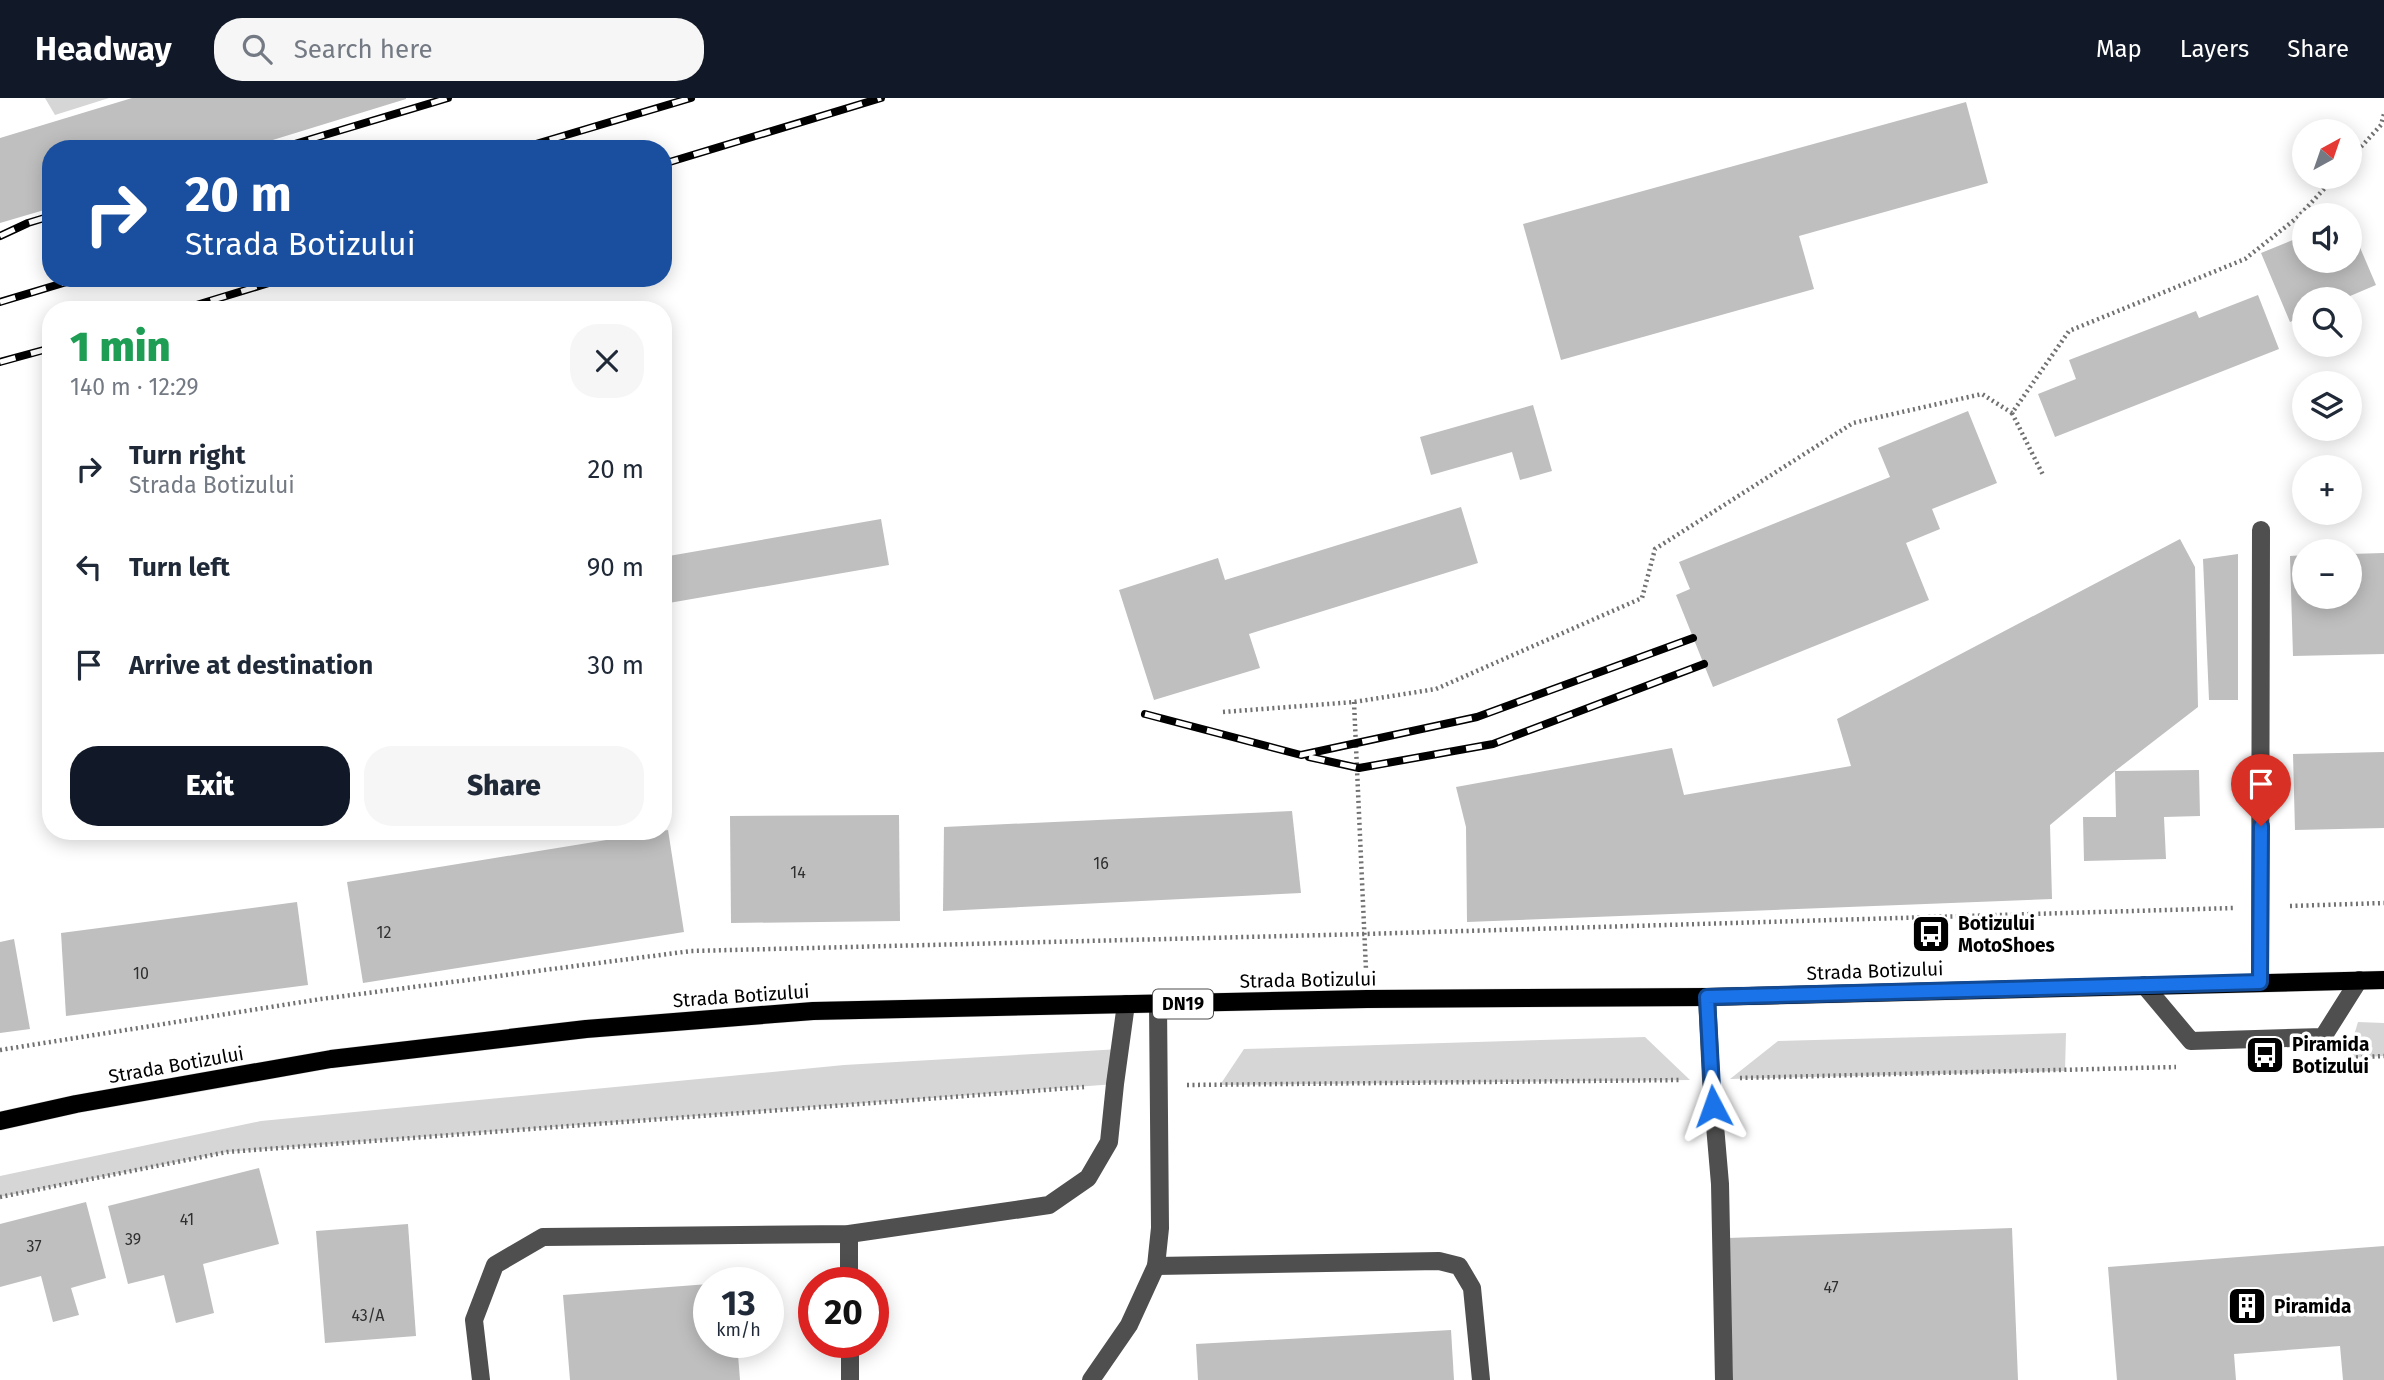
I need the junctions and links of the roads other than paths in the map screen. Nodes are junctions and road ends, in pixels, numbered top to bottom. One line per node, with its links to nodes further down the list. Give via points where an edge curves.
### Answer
1 (2261, 530): 3 (street)
2 (2375, 979): 3 (main road, Strada Botizului / DN19); 4 (street, via 2323,1037 2191,1041)
3 (2260, 982): 4 (main road, Strada Botizului / DN19)
4 (2144, 985): 5 (main road, Strada Botizului / DN19)
5 (1707, 997): 7 (main road, Strada Botizului / DN19); 17 (street, via 1720,1185)
6 (1126, 1004): 7 (main road, Strada Botizului / DN19); 8 (main road, Strada Botizului / DN19, via 813,1011 586,1029 331,1059); 9 (street, via 1110,1142 1088,1178 1049,1205)
7 (1158, 1004): 10 (street, via 1160,1228)
8 (0, 1121)
9 (849, 1234): 11 (street); 13 (street, via 543,1237 495,1265 474,1320)
10 (1156, 1266): 15 (street, via 1129,1325); 16 (street, via 1439,1261 1459,1266 1472,1288)
11 (849, 1267)
12 (850, 1358): 14 (street)
13 (481, 1380)
14 (850, 1380)
15 (1091, 1380)
16 (1481, 1380)
17 (1724, 1380)

